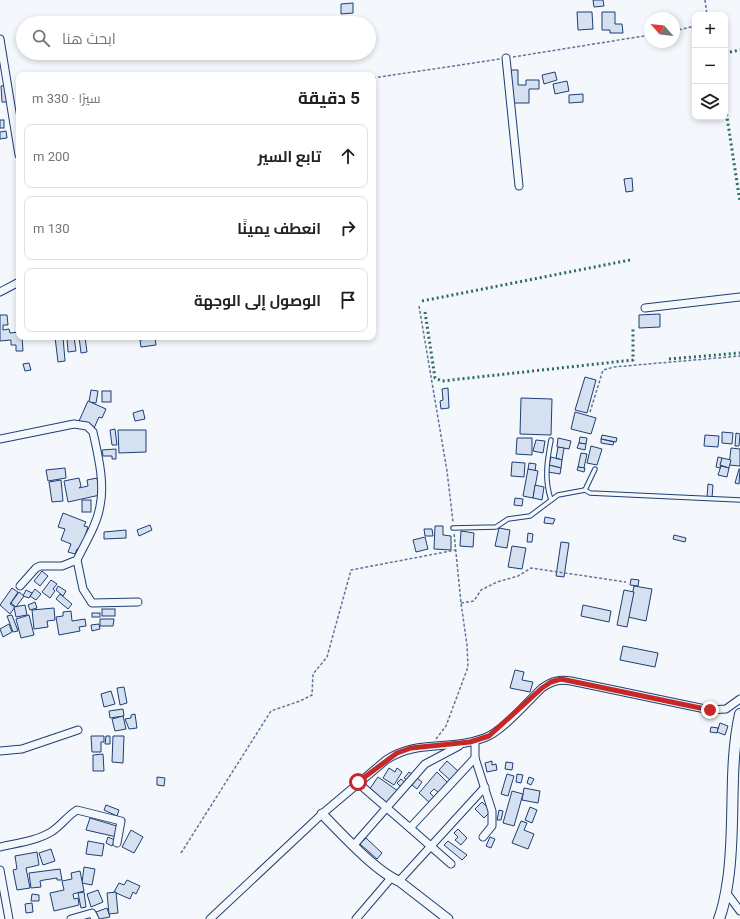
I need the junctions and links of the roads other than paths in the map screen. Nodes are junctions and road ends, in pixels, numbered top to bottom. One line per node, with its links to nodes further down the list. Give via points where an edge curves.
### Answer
1 (0, 38): 3 (street)
2 (506, 58): 4 (street)
3 (16, 137)
4 (519, 186)
5 (16, 284): 6 (street)
6 (0, 292)
7 (740, 297): 8 (street)
8 (646, 308)
9 (0, 439): 16 (street, via 78,423 87,426 93,432 100,469 101,505)
10 (551, 440): 13 (lane, via 546,467 546,487)
11 (594, 469): 12 (lane)
12 (585, 490): 13 (lane, via 558,495); 14 (lane, via 590,493)
13 (551, 500): 15 (lane, via 530,516 508,518 496,527)
14 (740, 500)
15 (454, 528)
16 (77, 560): 17 (street, via 62,566 40,566); 18 (street, via 84,589 92,603)
17 (20, 586)
18 (138, 602)
19 (740, 699): 22 (street, via 726,709 710,710 561,679 542,688 496,732)
20 (740, 714): 39 (main road, via 735,745 732,855)
21 (78, 730): 24 (street, via 22,749)
22 (475, 741): 23 (street); 25 (street)
23 (463, 744): 26 (street, via 411,748 397,753); 28 (street, via 425,764)
24 (0, 751)
25 (475, 758): 27 (street); 30 (street)
26 (358, 782): 28 (street); 29 (street)
27 (485, 787): 31 (street, via 492,811 492,826); 34 (street)
28 (388, 808): 30 (street); 33 (street)
29 (322, 814): 33 (street); 44 (street)
30 (410, 828): 34 (street)
31 (483, 837)
32 (117, 843): 35 (street, via 121,821 77,810 61,825 43,836)
33 (353, 846): 38 (street)
34 (431, 846): 36 (street); 38 (street)
35 (0, 847)
36 (451, 864)
37 (0, 870): 41 (street)
38 (395, 880): 45 (street); 46 (street)
39 (726, 892): 40 (street); 47 (main road)
40 (740, 911)
41 (9, 919)
42 (71, 919): 43 (street, via 92,913)
43 (95, 919)
44 (210, 919)
45 (356, 919)
46 (448, 919)
47 (719, 919)

